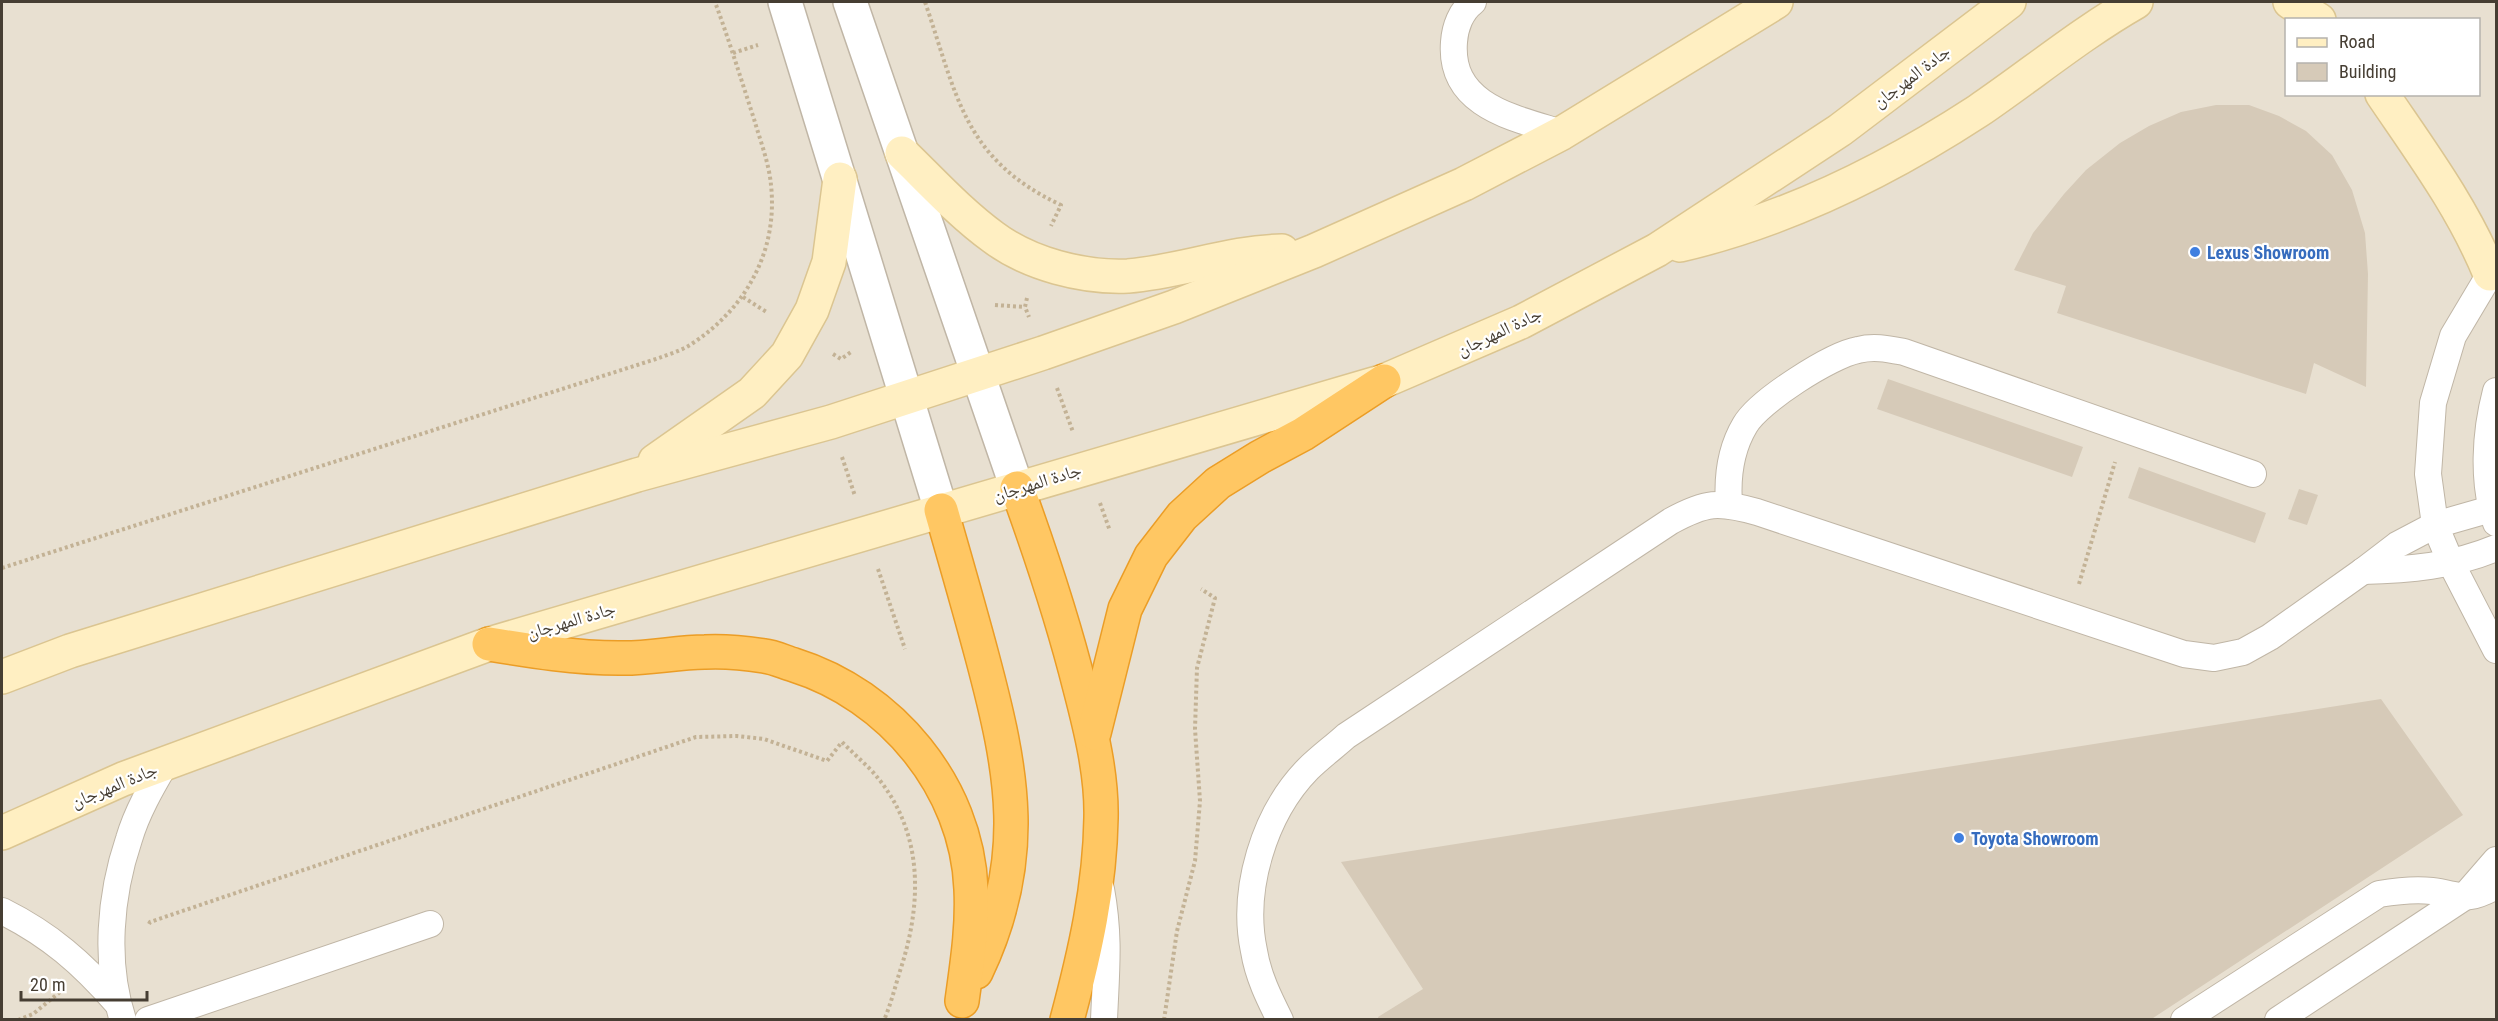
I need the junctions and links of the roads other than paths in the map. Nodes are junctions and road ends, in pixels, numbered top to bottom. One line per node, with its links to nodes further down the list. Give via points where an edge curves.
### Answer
1 (785, 2): 12 (street)
2 (850, 2): 11 (street)
3 (1473, 2): 10 (lane, via 1466,7 1455,30 1453,55 1461,79 1476,98 1498,114)
4 (1776, 2): 10 (main road)
5 (2008, 2): 13 (main road, جادة المهرجان, via 1840,130)
6 (2136, 2): 13 (main road, via 2106,19 1978,111 1836,192 1778,217)
7 (2290, 2): 8 (main road)
8 (2316, 18)
9 (2383, 96): 15 (main road, via 2448,189)
10 (1562, 133): 14 (main road, via 1464,184)
11 (902, 153): 14 (main road, via 994,238 1035,260 1080,273 1127,276 1226,257); 16 (street)
12 (840, 179): 19 (street); 21 (main road, via 829,262 812,310 787,354 752,393)
13 (1657, 250): 17 (main road, جادة المهرجان, via 1521,322)
14 (1314, 251): 16 (main road, via 1174,308)
15 (2493, 270): 26 (lane, via 2453,336 2433,403 2428,474)
16 (978, 375): 19 (main road); 22 (street)
17 (1384, 381): 22 (main road, جادة المهرجان); 33 (highway, via 1218,483 1182,516 1151,556 1125,609)
18 (2496, 391): 25 (lane, via 2489,419 2487,474)
19 (907, 397): 21 (main road); 24 (street)
20 (2253, 474): 23 (lane, via 1904,351 1880,347 1836,358 1764,402 1746,423 1734,449 1727,476)
21 (637, 475): 32 (main road, via 70,651)
22 (1017, 488): 24 (main road, جادة المهرجان); 33 (highway, via 1068,640)
23 (1729, 504): 29 (lane, via 2184,654 2214,658 2252,647); 47 (lane, via 1698,507 1671,521 1346,736 1307,770 1276,812 1257,860 1249,911 1253,951 1265,990)
24 (941, 510): 30 (main road, جادة المهرجان); 42 (highway, via 998,718 1010,774 1012,830 1006,887 992,938)
25 (2494, 516): 26 (lane)
26 (2435, 525): 28 (lane); 29 (lane, via 2397,545)
27 (2496, 548): 28 (lane)
28 (2451, 563): 29 (lane); 31 (lane)
29 (2363, 572)
30 (489, 644): 34 (main road, جادة المهرجان); 42 (highway, via 547,654 620,658 705,651 765,656 823,674 871,704 912,742 942,786 962,835 972,887 971,940)
31 (2496, 650)
32 (2, 677)
33 (1093, 738): 37 (highway, via 1102,815)
34 (165, 764): 35 (main road, جادة المهرجان); 43 (lane, via 145,800 118,878 112,960)
35 (2, 833)
36 (2496, 860): 39 (lane)
37 (1099, 877): 45 (highway, via 1083,960); 46 (lane, via 1107,919 1109,962)
38 (2496, 886): 39 (lane)
39 (2463, 898): 48 (lane, via 2415,890 2379,894); 49 (lane)
40 (2, 911): 43 (lane, via 58,944 87,969)
41 (430, 924): 44 (lane)
42 (957, 1010)
43 (120, 1011)
44 (148, 1020)
45 (1066, 1020)
46 (1104, 1020)
47 (1280, 1020)
48 (2184, 1020)
49 (2278, 1020)

